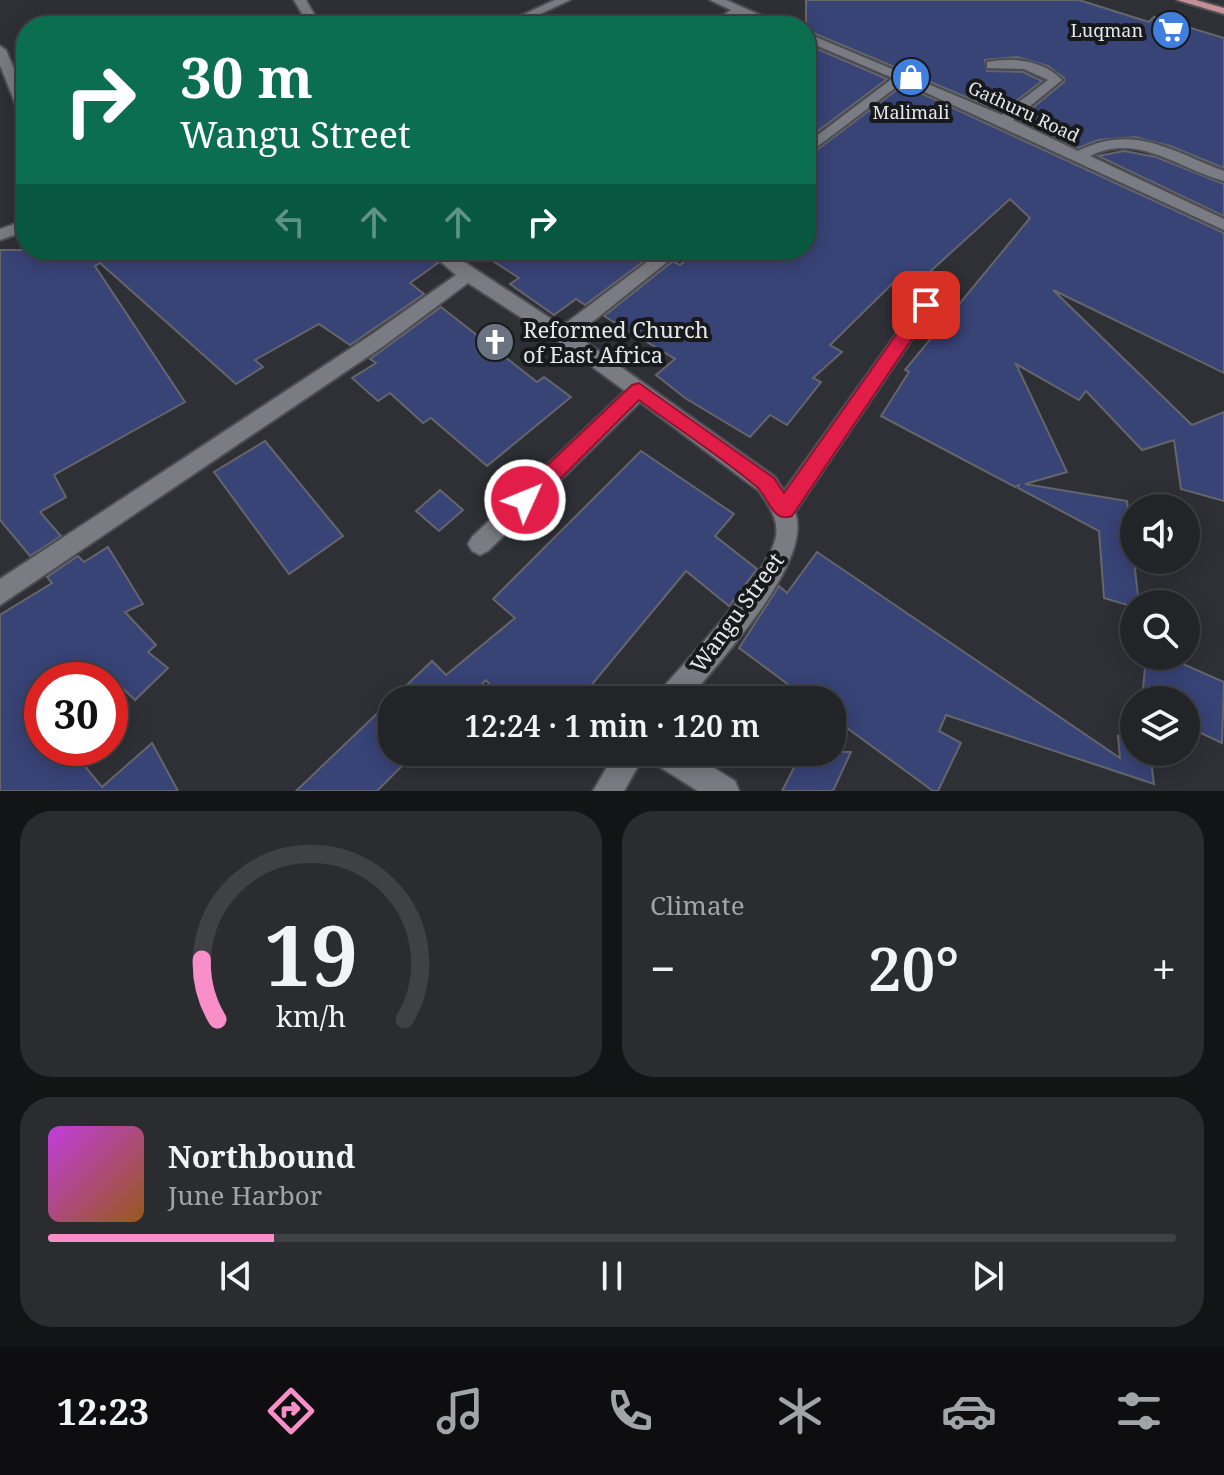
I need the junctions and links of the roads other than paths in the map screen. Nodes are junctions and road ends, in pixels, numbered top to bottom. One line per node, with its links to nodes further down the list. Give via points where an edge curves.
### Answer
1 (564, 0): 7 (street)
2 (716, 0): 5 (street)
3 (1183, 0): 4 (main road)
4 (1206, 3): 6 (main road)
5 (740, 10): 8 (street); 9 (street)
6 (1224, 11)
7 (527, 16)
8 (730, 16)
9 (755, 16)
10 (816, 41): 13 (street, Gathuru Road)
11 (0, 50): 14 (street)
12 (991, 65): 15 (street, via 1019,64 1056,80)
13 (902, 77): 15 (street, Gathuru Road); 16 (street)
14 (16, 89)
15 (1004, 121): 17 (street, Gathuru Road)
16 (816, 143)
17 (1079, 156): 18 (street, via 1105,143 1134,142); 19 (street, Gathuru Road)
18 (1224, 176)
19 (1224, 225)
20 (448, 260): 22 (street)
21 (661, 260): 24 (street)
22 (468, 275): 24 (street); 28 (street)
23 (926, 305): 26 (street)
24 (563, 335): 25 (street)
25 (639, 390): 26 (street, via 767,484); 27 (street)
26 (784, 510): 29 (street, Wangu Street, via 787,539 768,575)
27 (480, 544)
28 (0, 593)
29 (682, 686)
30 (623, 766): 32 (street)
31 (685, 766): 33 (street)
32 (607, 791)
33 (725, 791)

